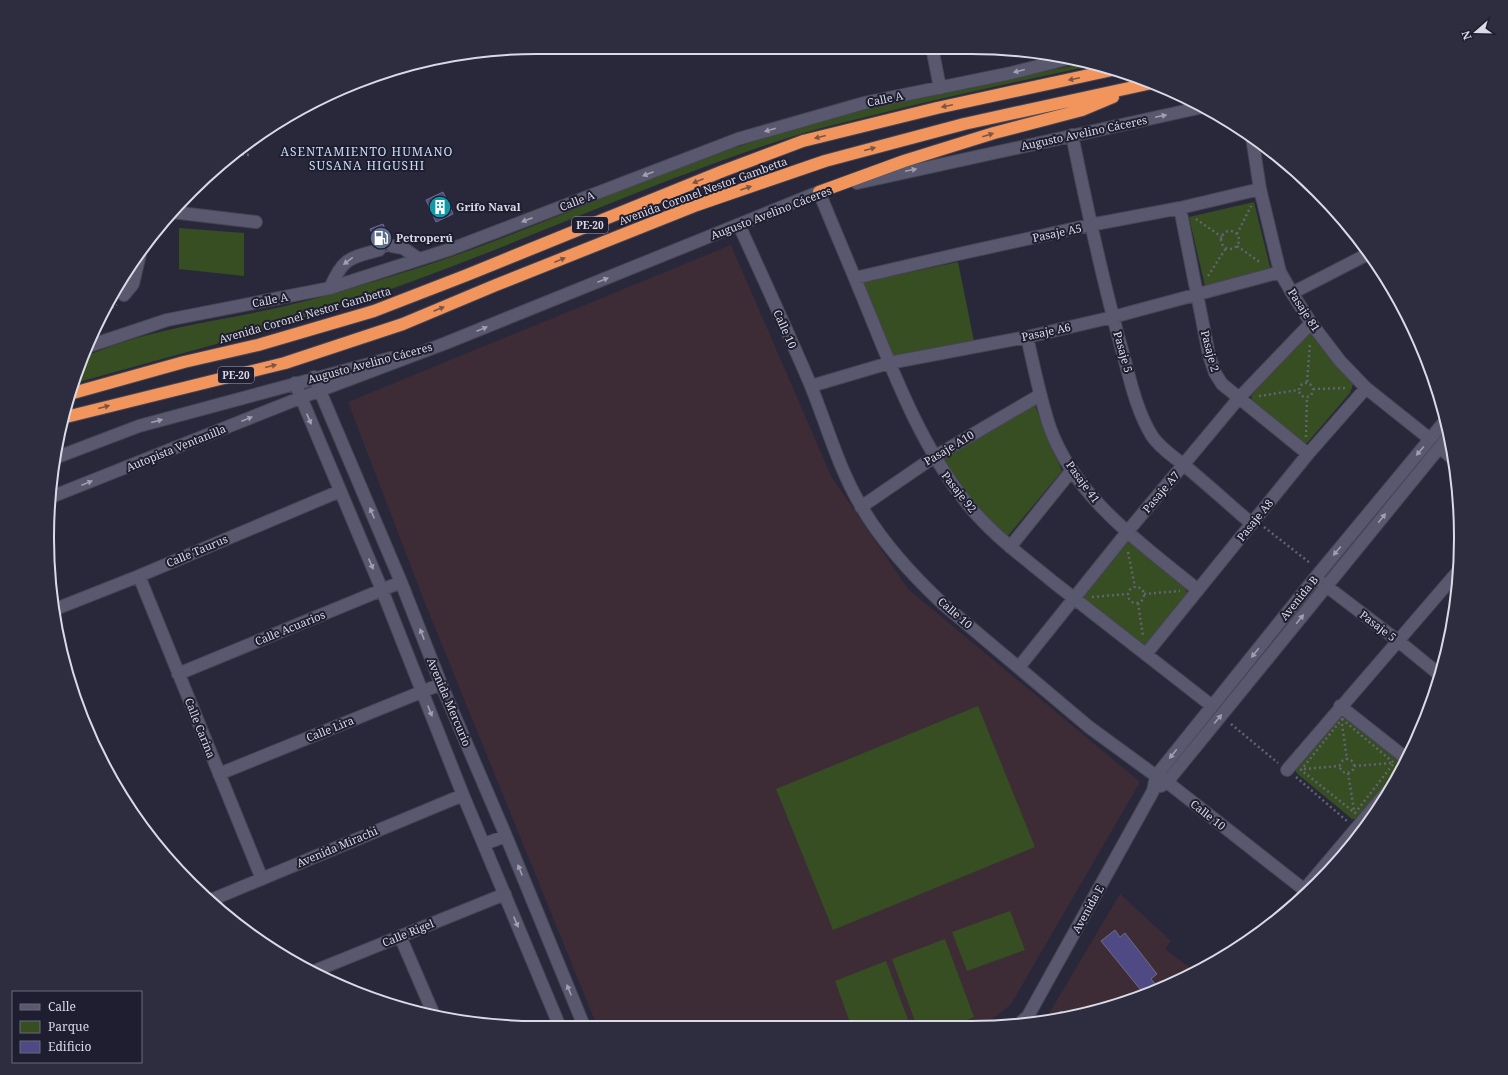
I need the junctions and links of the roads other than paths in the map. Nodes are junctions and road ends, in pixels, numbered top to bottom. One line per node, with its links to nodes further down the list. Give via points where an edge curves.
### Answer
1 (933, 54): 5 (street)
2 (1056, 62): 5 (street, Calle A, one-way to 5)
3 (1102, 72): 38 (highway, Avenida Coronel Nestor Gambetta / PE-20, one-way to 38, via 936,108 804,141 374,311 258,345 184,362)
4 (1140, 86): 10 (highway, one-way to 4, via 904,161 987,135 1082,110); 42 (highway, Avenida Coronel Nestor Gambetta / PE-20, one-way to 4, via 285,363 396,326 698,205 825,161 964,124)
5 (940, 88): 19 (street, Calle A, one-way to 19, via 864,103 738,139)
6 (1194, 109): 7 (street, Augusto Avelino Cáceres, one-way to 6)
7 (1072, 135): 10 (street, Augusto Avelino Cáceres, one-way to 7); 15 (street, Pasaje 5)
8 (1253, 145): 9 (street, Pasaje 81)
9 (1260, 189): 11 (street, Pasaje A5); 21 (street, Pasaje 81)
10 (819, 192): 14 (street, Augusto Avelino Cáceres); 22 (street, Pasaje 92)
11 (1180, 208): 15 (street, Pasaje A5); 25 (street, Pasaje 2)
12 (180, 213): 13 (street)
13 (256, 222)
14 (739, 225): 30 (street, Augusto Avelino Cáceres, one-way to 14); 35 (street, Calle 10)
15 (1090, 226): 22 (street, Pasaje A5); 27 (street, Pasaje 5)
16 (392, 246): 19 (street, via 403,248)
17 (379, 250): 23 (street, one-way to 23, via 353,257 343,264)
18 (1364, 256): 24 (street)
19 (419, 259): 23 (street, Calle A)
20 (137, 266): 26 (street, via 133,284)
21 (1280, 272): 24 (street, Pasaje 81); 25 (street, Pasaje A6)
22 (855, 278): 32 (street, Pasaje 92)
23 (330, 288): 31 (street, Calle A, via 167,320)
24 (1292, 293): 28 (street, Pasaje 81)
25 (1198, 295): 27 (street, Pasaje A6); 41 (street, Pasaje 2, via 1209,355 1215,373 1222,384)
26 (120, 300)
27 (1113, 317): 29 (street, Pasaje A6); 51 (street, Pasaje 5, via 1137,403 1152,436 1162,449)
28 (1311, 329): 36 (street, Pasaje 81); 41 (street, Pasaje A7)
29 (1027, 336): 32 (street, Pasaje A6); 39 (street, Pasaje 41)
30 (446, 343): 33 (street, Augusto Avelino Cáceres); 37 (street, Augusto Avelino Cáceres)
31 (95, 344)
32 (889, 363): 35 (street, Pasaje A6); 50 (street, Pasaje 92)
33 (314, 377): 34 (street, Augusto Avelino Cáceres); 37 (street, Avenida Mercurio)
34 (295, 383): 40 (street, Avenida Mercurio); 49 (street, one-way to 34, via 139,426)
35 (811, 386): 55 (street, Calle 10)
36 (1366, 388): 44 (street, Pasaje 81); 48 (street, Pasaje A8)
37 (320, 391): 40 (street, Augusto Avelino Cáceres); 62 (street, Avenida Mercurio, one-way to 37)
38 (77, 392)
39 (1040, 395): 50 (street, Pasaje A10); 52 (street, Pasaje 41, via 1050,428)
40 (300, 398): 53 (street, Avenida Mercurio, one-way to 53); 54 (street, Autopista Ventanilla, one-way to 40)
41 (1240, 398): 48 (street, Pasaje 2); 51 (street, Pasaje A7)
42 (69, 416)
43 (1441, 426): 44 (street, Avenida B)
44 (1430, 439): 59 (street, Avenida B, one-way to 59)
45 (1445, 441): 46 (street, Avenida B)
46 (1440, 447): 47 (street); 63 (street, Avenida B, one-way to 46)
47 (1447, 453)
48 (1308, 454): 56 (street, Pasaje A8)
49 (61, 456)
50 (934, 457): 55 (street, Pasaje A10); 58 (street, Pasaje 92, via 966,503)
51 (1184, 465): 56 (street, Pasaje 5); 57 (street, Pasaje A7)
52 (1072, 470): 57 (street, Pasaje 41, via 1100,506); 58 (street)
53 (340, 491): 60 (street, Calle Taurus); 64 (street, Avenida Mercurio, one-way to 64)
54 (56, 495)
55 (861, 507): 70 (street, Calle 10, via 922,584)
56 (1253, 522): 65 (street, Pasaje A8)
57 (1128, 531): 65 (street, Pasaje 41); 66 (street, Pasaje A7)
58 (1010, 547): 66 (street, Pasaje 92)
59 (1318, 574): 63 (street, Pasaje 5); 75 (street, Avenida B, one-way to 75)
60 (139, 576): 67 (street, Calle Taurus); 72 (street, Calle Carina)
61 (1452, 578): 68 (street)
62 (401, 582): 64 (street, Calle Acuarios); 73 (street, Avenida Mercurio, one-way to 62)
63 (1326, 586): 68 (street, Pasaje 5); 81 (street, Avenida B, one-way to 63)
64 (382, 590): 72 (street, Calle Acuarios); 74 (street, Avenida Mercurio)
65 (1198, 590): 69 (street, Pasaje A8)
66 (1073, 598): 69 (street, Pasaje 92); 70 (street, Pasaje A7)
67 (59, 608)
68 (1397, 640): 71 (street, Pasaje 5); 76 (street)
69 (1146, 654): 75 (street, Pasaje 92)
70 (1019, 667): 80 (street, Calle 10, via 1089,727)
71 (1435, 671)
72 (178, 674): 79 (street, Calle Carina)
73 (441, 684): 74 (street, Calle Lira); 84 (street, Avenida Mercurio)
74 (422, 692): 79 (street, Calle Lira); 83 (street, Avenida Mercurio, one-way to 83)
75 (1212, 706): 80 (street, Avenida B, one-way to 80)
76 (1340, 706): 77 (street); 78 (street)
77 (1402, 755)
78 (1286, 770)
79 (219, 774): 86 (street, Calle Carina)
80 (1156, 776): 81 (street, Calle 10); 82 (street, Avenida E)
81 (1167, 782): 82 (street, Avenida E); 87 (street, Calle 10)
82 (1153, 791): 93 (street, Avenida E)
83 (463, 795): 85 (street, Avenida Mercurio); 86 (street, Avenida Mirachi)
84 (506, 836): 85 (street); 95 (street, Avenida Mercurio, one-way to 84)
85 (484, 844): 88 (street, Avenida Mercurio)
86 (262, 879): 89 (street, Avenida Mirachi)
87 (1302, 889)
88 (505, 894): 90 (street, Calle Rigel); 94 (street, Avenida Mercurio, one-way to 94)
89 (216, 898)
90 (400, 936): 91 (street, Calle Rigel); 92 (street)
91 (320, 969)
92 (432, 1009)
93 (1026, 1018)
94 (558, 1021)
95 (582, 1021)

